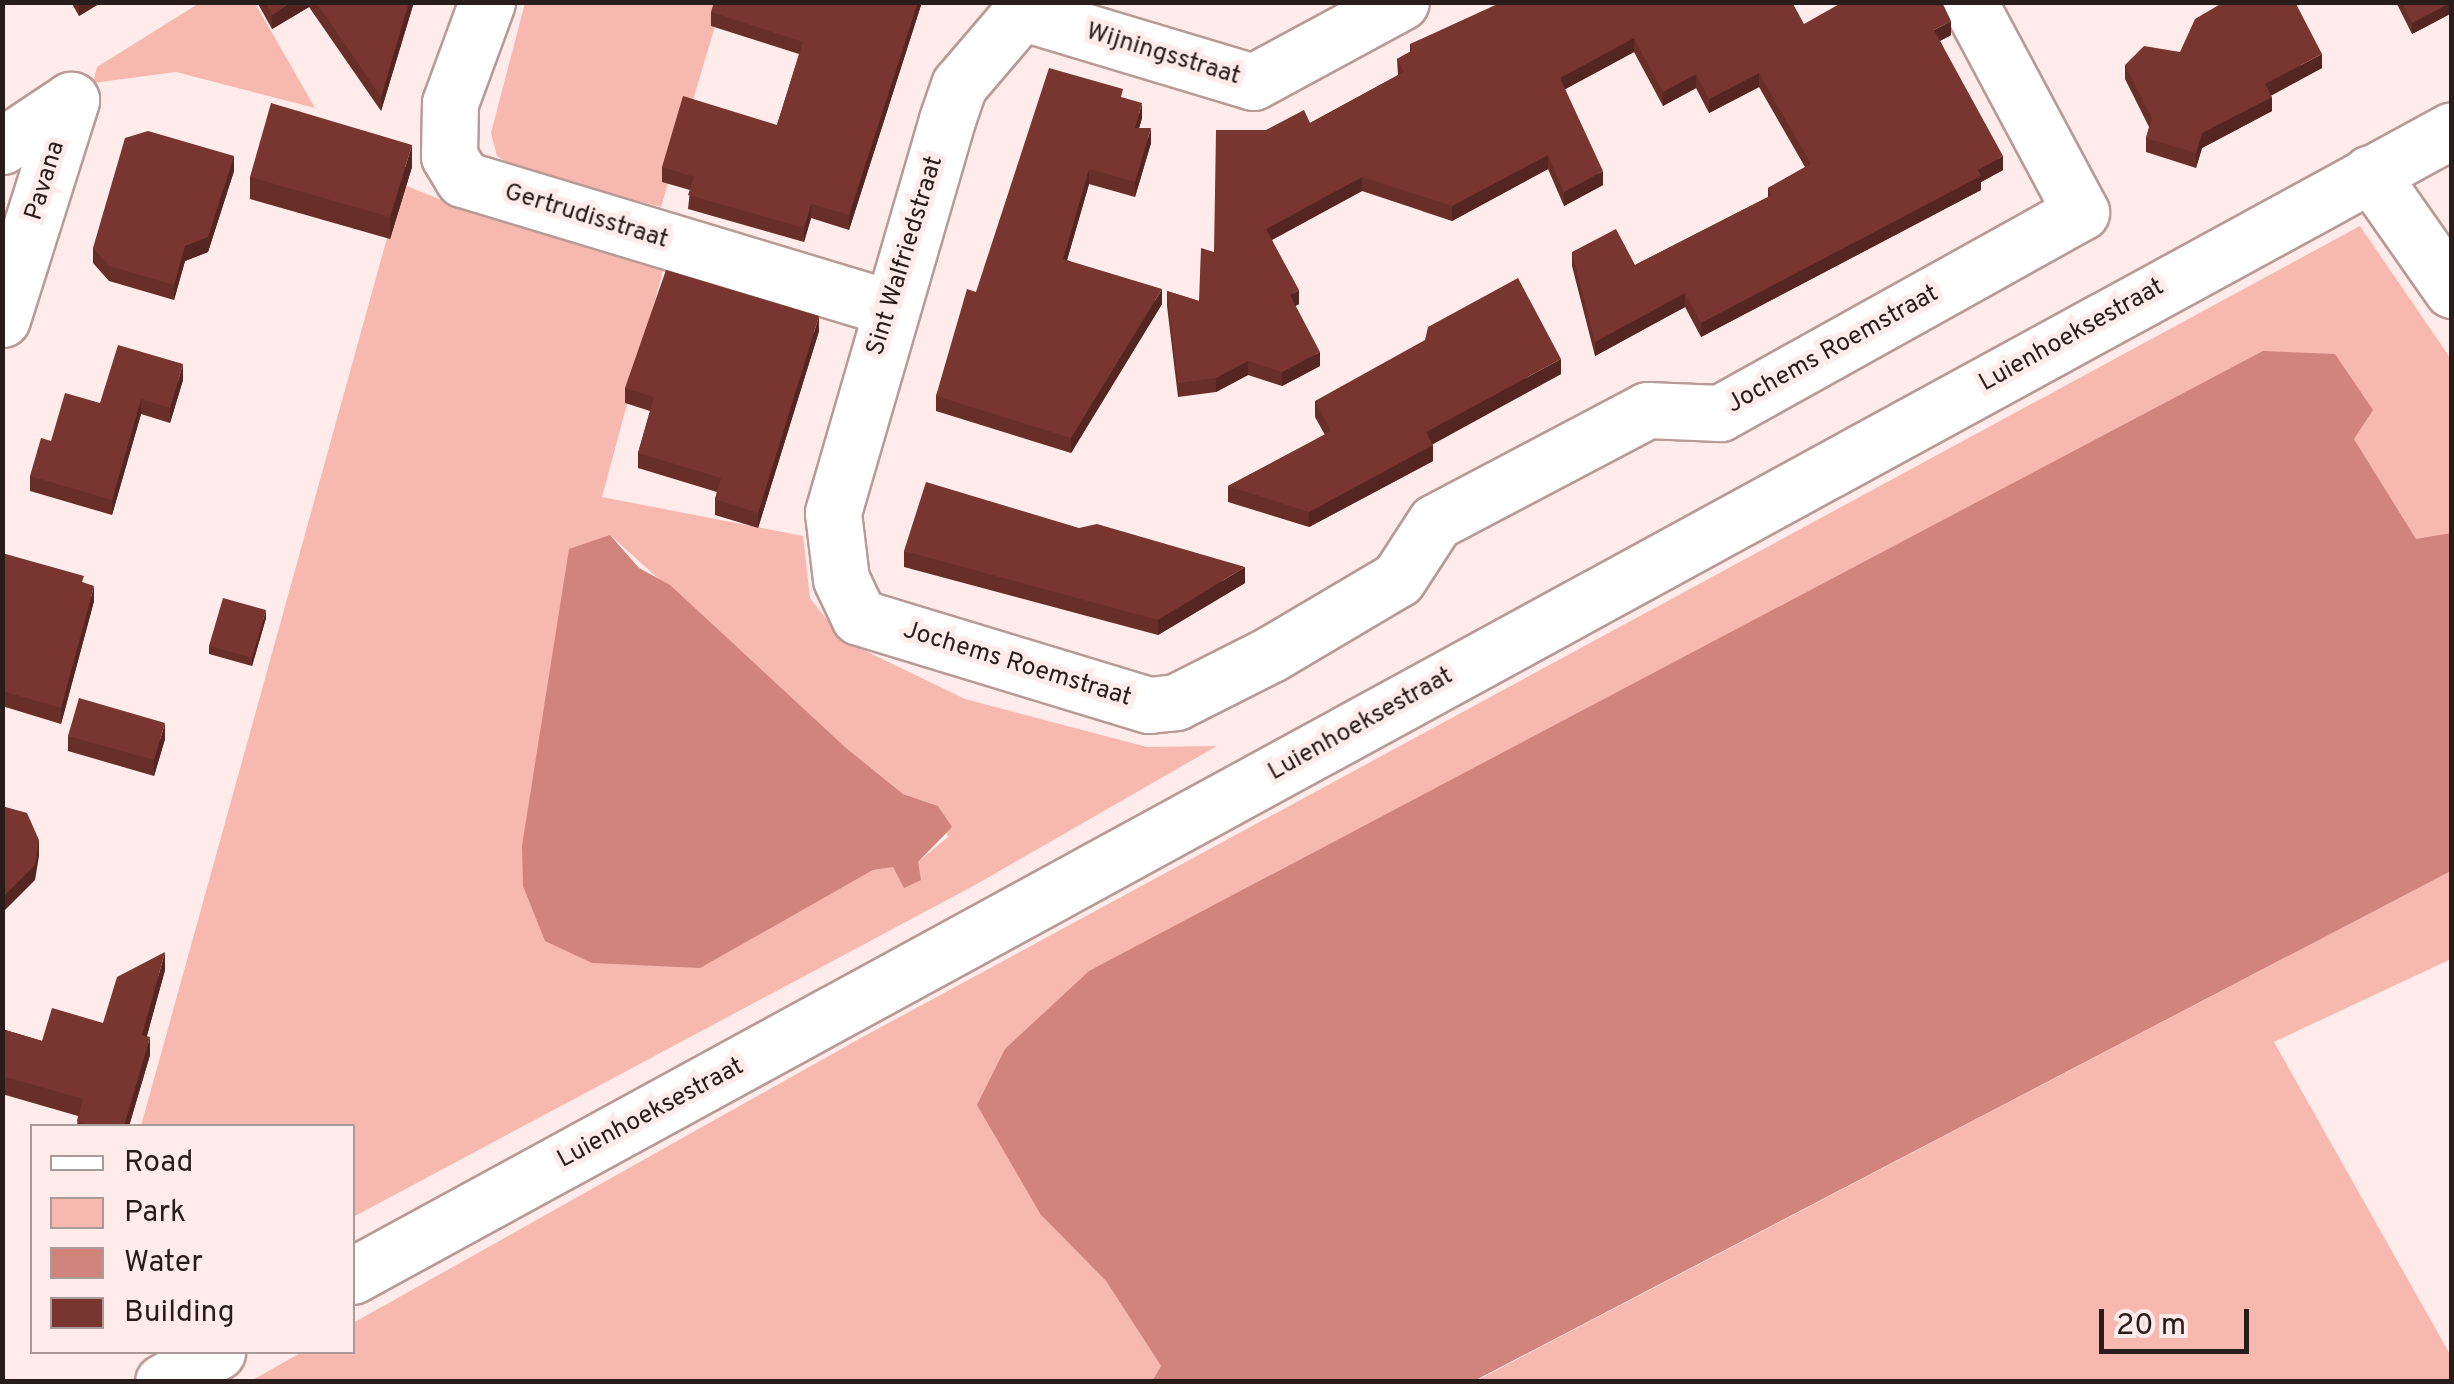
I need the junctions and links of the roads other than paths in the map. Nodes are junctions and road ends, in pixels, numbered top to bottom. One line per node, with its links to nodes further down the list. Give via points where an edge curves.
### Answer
1 (487, 2): 9 (street, Gertrudisstraat, via 450,104 449,156 463,179)
2 (1401, 2): 4 (street, Wijningsstraat, via 1253,82)
3 (1969, 2): 11 (street, Jochems Roemstraat, via 2081,212 1720,414 1648,410 1435,522 1398,579 1176,702 1149,705 858,617 841,579)
4 (1029, 8): 9 (street, Sint Walfriedstraat, via 959,85)
5 (2452, 130): 7 (street, Luienhoeksestraat)
6 (2, 146): 10 (street, Pavana, via 71,100)
7 (2370, 174): 8 (street); 12 (street, Luienhoeksestraat)
8 (2452, 290)
9 (889, 308): 11 (street, Sint Walfriedstraat, via 832,513)
10 (2, 318)
11 (834, 535)
12 (355, 1274)
13 (213, 1354): 14 (street)
14 (163, 1382)

